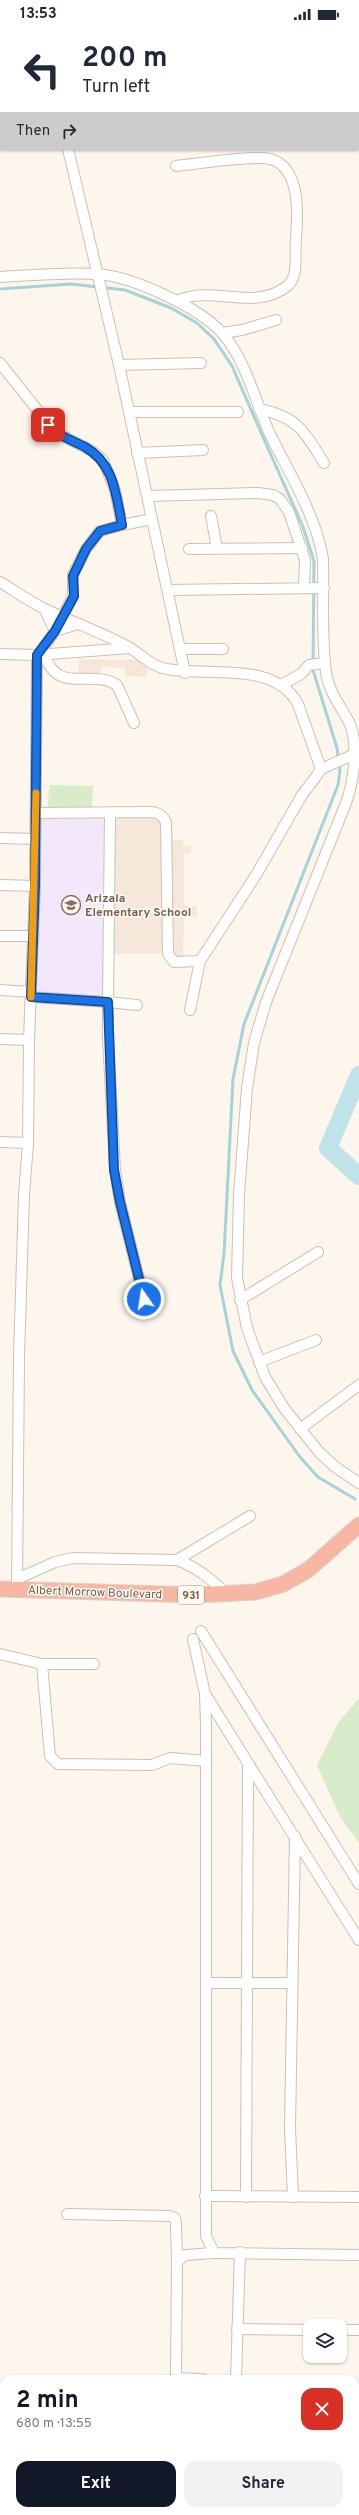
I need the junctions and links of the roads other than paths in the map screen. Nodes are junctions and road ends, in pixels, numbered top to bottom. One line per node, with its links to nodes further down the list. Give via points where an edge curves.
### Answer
1 (68, 150): 4 (street)
2 (176, 166): 5 (street, via 258,158 276,162 283,167 296,190 298,214 294,274 286,287 264,297 200,294)
3 (0, 276): 4 (street)
4 (99, 277): 5 (street, via 123,280); 10 (street)
5 (177, 301): 7 (street)
6 (276, 320): 7 (street, via 242,330)
7 (222, 332): 11 (street, via 243,367)
8 (0, 363): 20 (street, via 55,432 92,451 103,460 115,490)
9 (201, 363): 10 (street)
10 (119, 365): 12 (street)
11 (259, 409): 16 (street, via 274,412 294,421 310,438); 26 (street, via 321,545)
12 (130, 412): 13 (street); 15 (street)
13 (238, 412)
14 (203, 450): 15 (street)
15 (137, 453): 17 (street)
16 (324, 464)
17 (148, 496): 19 (street); 22 (street, via 258,493 273,495 280,499 289,512)
18 (212, 516): 21 (street)
19 (152, 519): 20 (street); 27 (street)
20 (122, 525): 29 (street, via 100,531 86,549 74,572 74,596)
21 (216, 548): 22 (street); 23 (street)
22 (302, 548): 25 (street)
23 (189, 549)
24 (0, 582): 28 (street)
25 (306, 588): 26 (street); 27 (street)
26 (322, 588): 37 (street)
27 (168, 590): 33 (street)
28 (45, 610): 29 (street); 31 (street)
29 (63, 617): 30 (street); 31 (street)
30 (78, 624): 31 (street); 32 (street)
31 (55, 631): 35 (street)
32 (130, 648): 35 (street); 38 (street, via 159,667)
33 (180, 649): 34 (street); 38 (street)
34 (223, 649)
35 (40, 654): 36 (street); 40 (street, via 60,677 106,681 117,685); 44 (street)
36 (2, 655)
37 (317, 664): 39 (street); 41 (street, via 326,674 332,692 351,724)
38 (185, 673): 39 (street, via 257,675)
39 (281, 685): 42 (street, via 293,694 298,704)
40 (134, 722)
41 (355, 754): 42 (street); 63 (street, via 352,788 266,1002 254,1043 247,1088 239,1195 237,1278)
42 (321, 769): 51 (street, via 302,795 256,875)
43 (110, 812): 44 (street); 51 (street, via 151,812 163,817 166,829 168,954 174,962); 54 (street)
44 (36, 813): 46 (street)
45 (0, 838): 46 (street)
46 (35, 839): 48 (street)
47 (0, 885): 48 (street)
48 (35, 886): 50 (street)
49 (0, 936): 50 (street)
50 (34, 936): 53 (street)
51 (200, 961): 56 (street)
52 (0, 990): 53 (street)
53 (31, 994): 54 (street); 58 (street)
54 (108, 1002): 55 (street); 62 (street, via 114,1170)
55 (137, 1005)
56 (190, 1010)
57 (0, 1039): 58 (street)
58 (29, 1040): 60 (street)
59 (0, 1142): 60 (street)
60 (28, 1143): 72 (street, via 19,1357)
61 (318, 1252): 63 (street)
62 (144, 1299)
63 (240, 1300): 65 (street)
64 (316, 1340): 65 (street)
65 (259, 1362): 67 (street, via 284,1408)
66 (359, 1385): 67 (street)
67 (300, 1429): 68 (street, via 334,1466)
68 (359, 1483)
69 (250, 1516): 71 (street)
70 (358, 1530): 74 (highway, Albert Morrow Boulevard / 931, via 308,1570 283,1584 256,1592)
71 (177, 1560): 72 (street, via 73,1558 55,1562); 74 (street, via 188,1564)
72 (17, 1584): 73 (highway, Albert Morrow Boulevard / 931); 74 (highway, Albert Morrow Boulevard / 931)
73 (0, 1589)
74 (228, 1595)
75 (201, 1631): 86 (street)
76 (193, 1639): 80 (street)
77 (0, 1654): 78 (street)
78 (42, 1664): 79 (street); 81 (street, via 50,1756 58,1764 152,1765 170,1758)
79 (94, 1664)
80 (205, 1694): 81 (street); 82 (street)
81 (206, 1761): 88 (street)
82 (248, 1763): 83 (street); 84 (street)
83 (257, 1777): 84 (street); 85 (street)
84 (248, 1787): 89 (street)
85 (295, 1836): 87 (street); 90 (street)
86 (359, 1884)
87 (359, 1940)
88 (206, 1983): 89 (street); 91 (street)
89 (247, 1983): 90 (street); 92 (street)
90 (292, 1983): 93 (street, via 290,2128)
91 (205, 2196): 92 (street); 96 (street)
92 (246, 2197): 93 (street)
93 (293, 2197): 94 (street)
94 (359, 2197)
95 (67, 2214): 101 (street, via 175,2218)
96 (206, 2236): 97 (street); 99 (street)
97 (200, 2252): 99 (street); 101 (street, via 185,2255)
98 (240, 2252): 99 (street); 100 (street); 102 (street)
99 (214, 2253)
100 (359, 2256)
101 (177, 2262): 106 (street)
102 (237, 2328): 103 (street); 107 (street)
103 (303, 2330)
104 (347, 2330): 105 (street)
105 (359, 2330)
106 (176, 2375)
107 (236, 2375)

